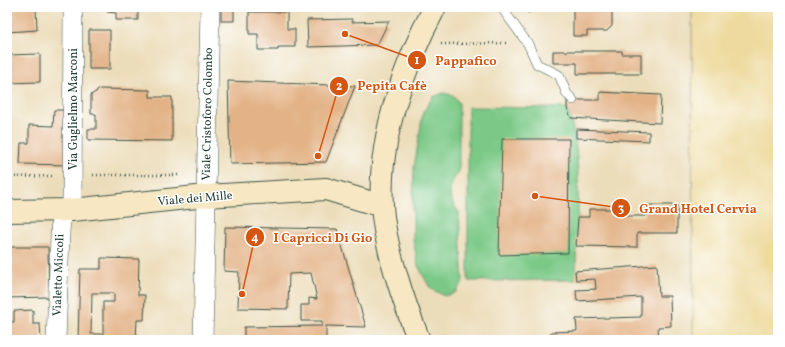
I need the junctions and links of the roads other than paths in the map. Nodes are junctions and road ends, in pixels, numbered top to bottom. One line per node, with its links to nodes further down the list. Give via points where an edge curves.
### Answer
1 (74, 7): 8 (street, Via Guglielmo Marconi, via 72,176)
2 (210, 7): 6 (street, Viale Cristoforo Colombo)
3 (435, 7): 7 (street, via 411,57 396,101 385,157)
4 (501, 7): 5 (lane, via 528,44 537,64 559,75 567,94)
5 (574, 100)
6 (206, 186): 7 (street, Viale dei Mille, via 326,189); 8 (street, Viale dei Mille); 11 (street, Viale Cristoforo Colombo)
7 (382, 206): 12 (street, via 393,261)
8 (67, 210): 9 (street, Viale dei Mille); 10 (street, Vialetto Miccoli)
9 (7, 211)
10 (56, 340)
11 (203, 340)
12 (419, 340)

